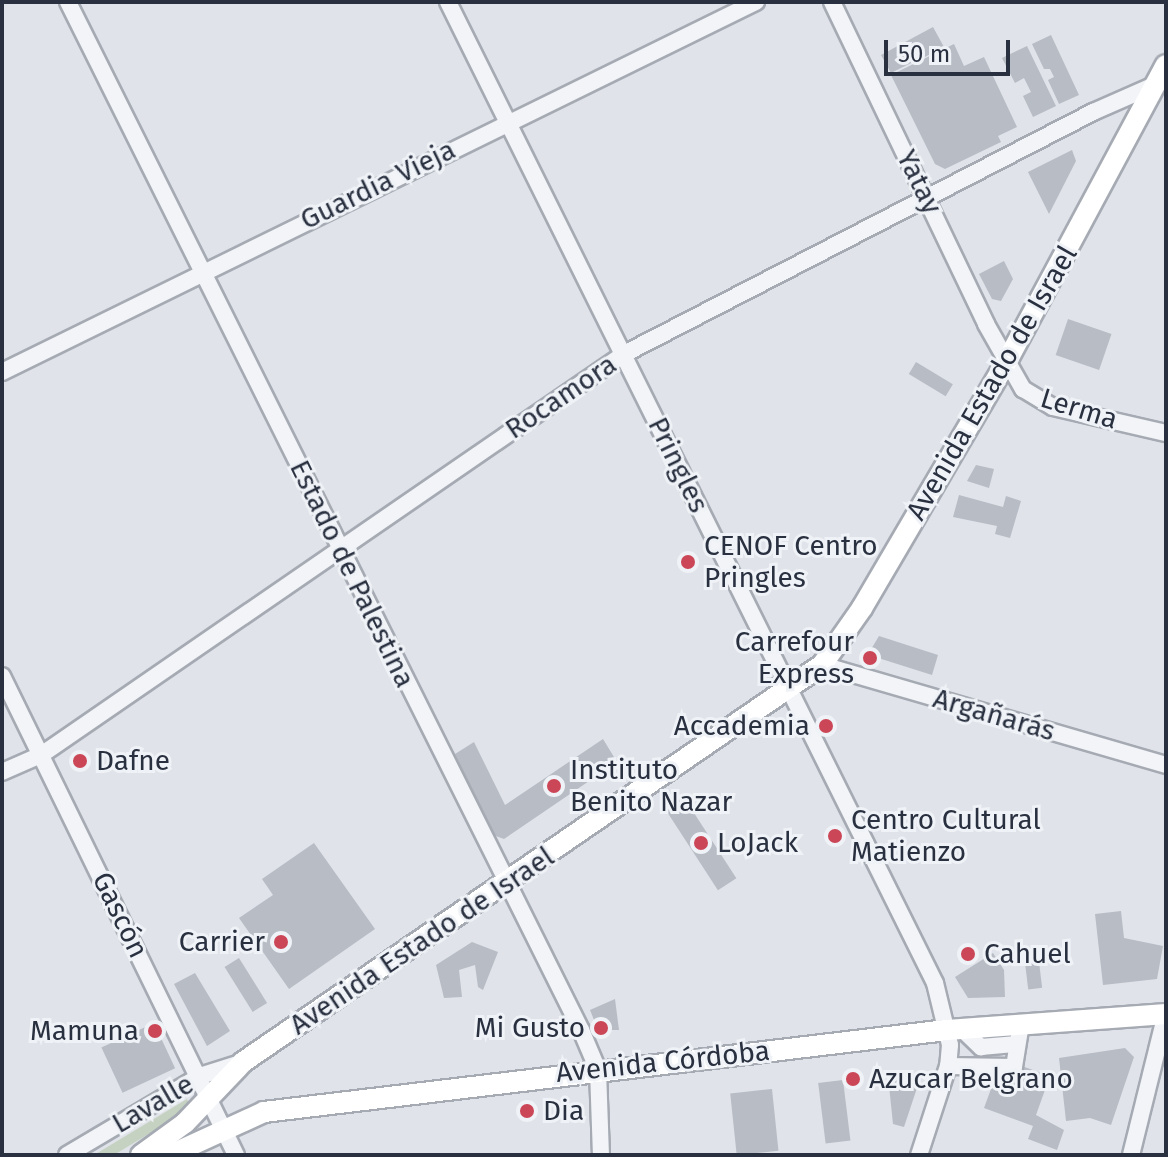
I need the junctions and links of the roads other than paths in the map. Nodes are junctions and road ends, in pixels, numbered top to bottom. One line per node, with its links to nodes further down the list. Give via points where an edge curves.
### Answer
1 (68, 2): 9 (street, Estado de Palestina)
2 (448, 2): 7 (street, Pringles)
3 (756, 2): 7 (street, Guardia Vieja)
4 (832, 2): 8 (street, Yatay)
5 (1166, 65): 6 (main road, Avenida Estado de Israel)
6 (1162, 83): 8 (street, Rocamora); 11 (main road, Avenida Estado de Israel)
7 (509, 121): 9 (street, Guardia Vieja); 10 (street, Pringles)
8 (927, 199): 10 (street, Rocamora); 11 (street, Yatay)
9 (204, 272): 12 (street, Guardia Vieja); 14 (street, Estado de Palestina)
10 (624, 354): 14 (street, Rocamora); 17 (street, Pringles)
11 (1006, 363): 13 (street, Lerma, via 1023,389 1053,407); 15 (main road, Avenida Estado de Israel, via 862,608)
12 (2, 372)
13 (1166, 433)
14 (340, 549): 18 (street, Rocamora); 21 (street, Estado de Palestina)
15 (822, 665): 17 (main road, Avenida Estado de Israel); 19 (street, Argañarás)
16 (2, 676): 18 (street, Gascón)
17 (791, 691): 21 (main road, Avenida Estado de Israel); 23 (street, Pringles)
18 (41, 755): 20 (street, Rocamora); 28 (street, Gascón)
19 (1166, 765)
20 (2, 772)
21 (507, 882): 25 (main road, Avenida Estado de Israel); 27 (street, Estado de Palestina)
22 (1166, 1014): 24 (main road, Avenida Córdoba); 37 (street)
23 (954, 1029): 24 (main road, Avenida Córdoba); 26 (street, Pringles); 27 (main road, Avenida Córdoba)
24 (1019, 1034): 26 (street, via 1014,1067)
25 (243, 1062): 28 (street, Lavalle); 29 (main road, Avenida Estado de Israel)
26 (948, 1066): 36 (street, Pringles)
27 (598, 1070): 30 (main road, Avenida Córdoba, via 264,1112); 35 (street, Estado de Palestina)
28 (200, 1076): 29 (street, Gascón); 31 (street, Lavalle)
29 (210, 1100): 30 (street, Gascón); 32 (main road)
30 (222, 1127): 33 (main road, Avenida Córdoba); 34 (street, Gascón)
31 (67, 1155)
32 (141, 1155)
33 (170, 1155)
34 (236, 1155)
35 (601, 1155)
36 (919, 1155)
37 (1131, 1155)

